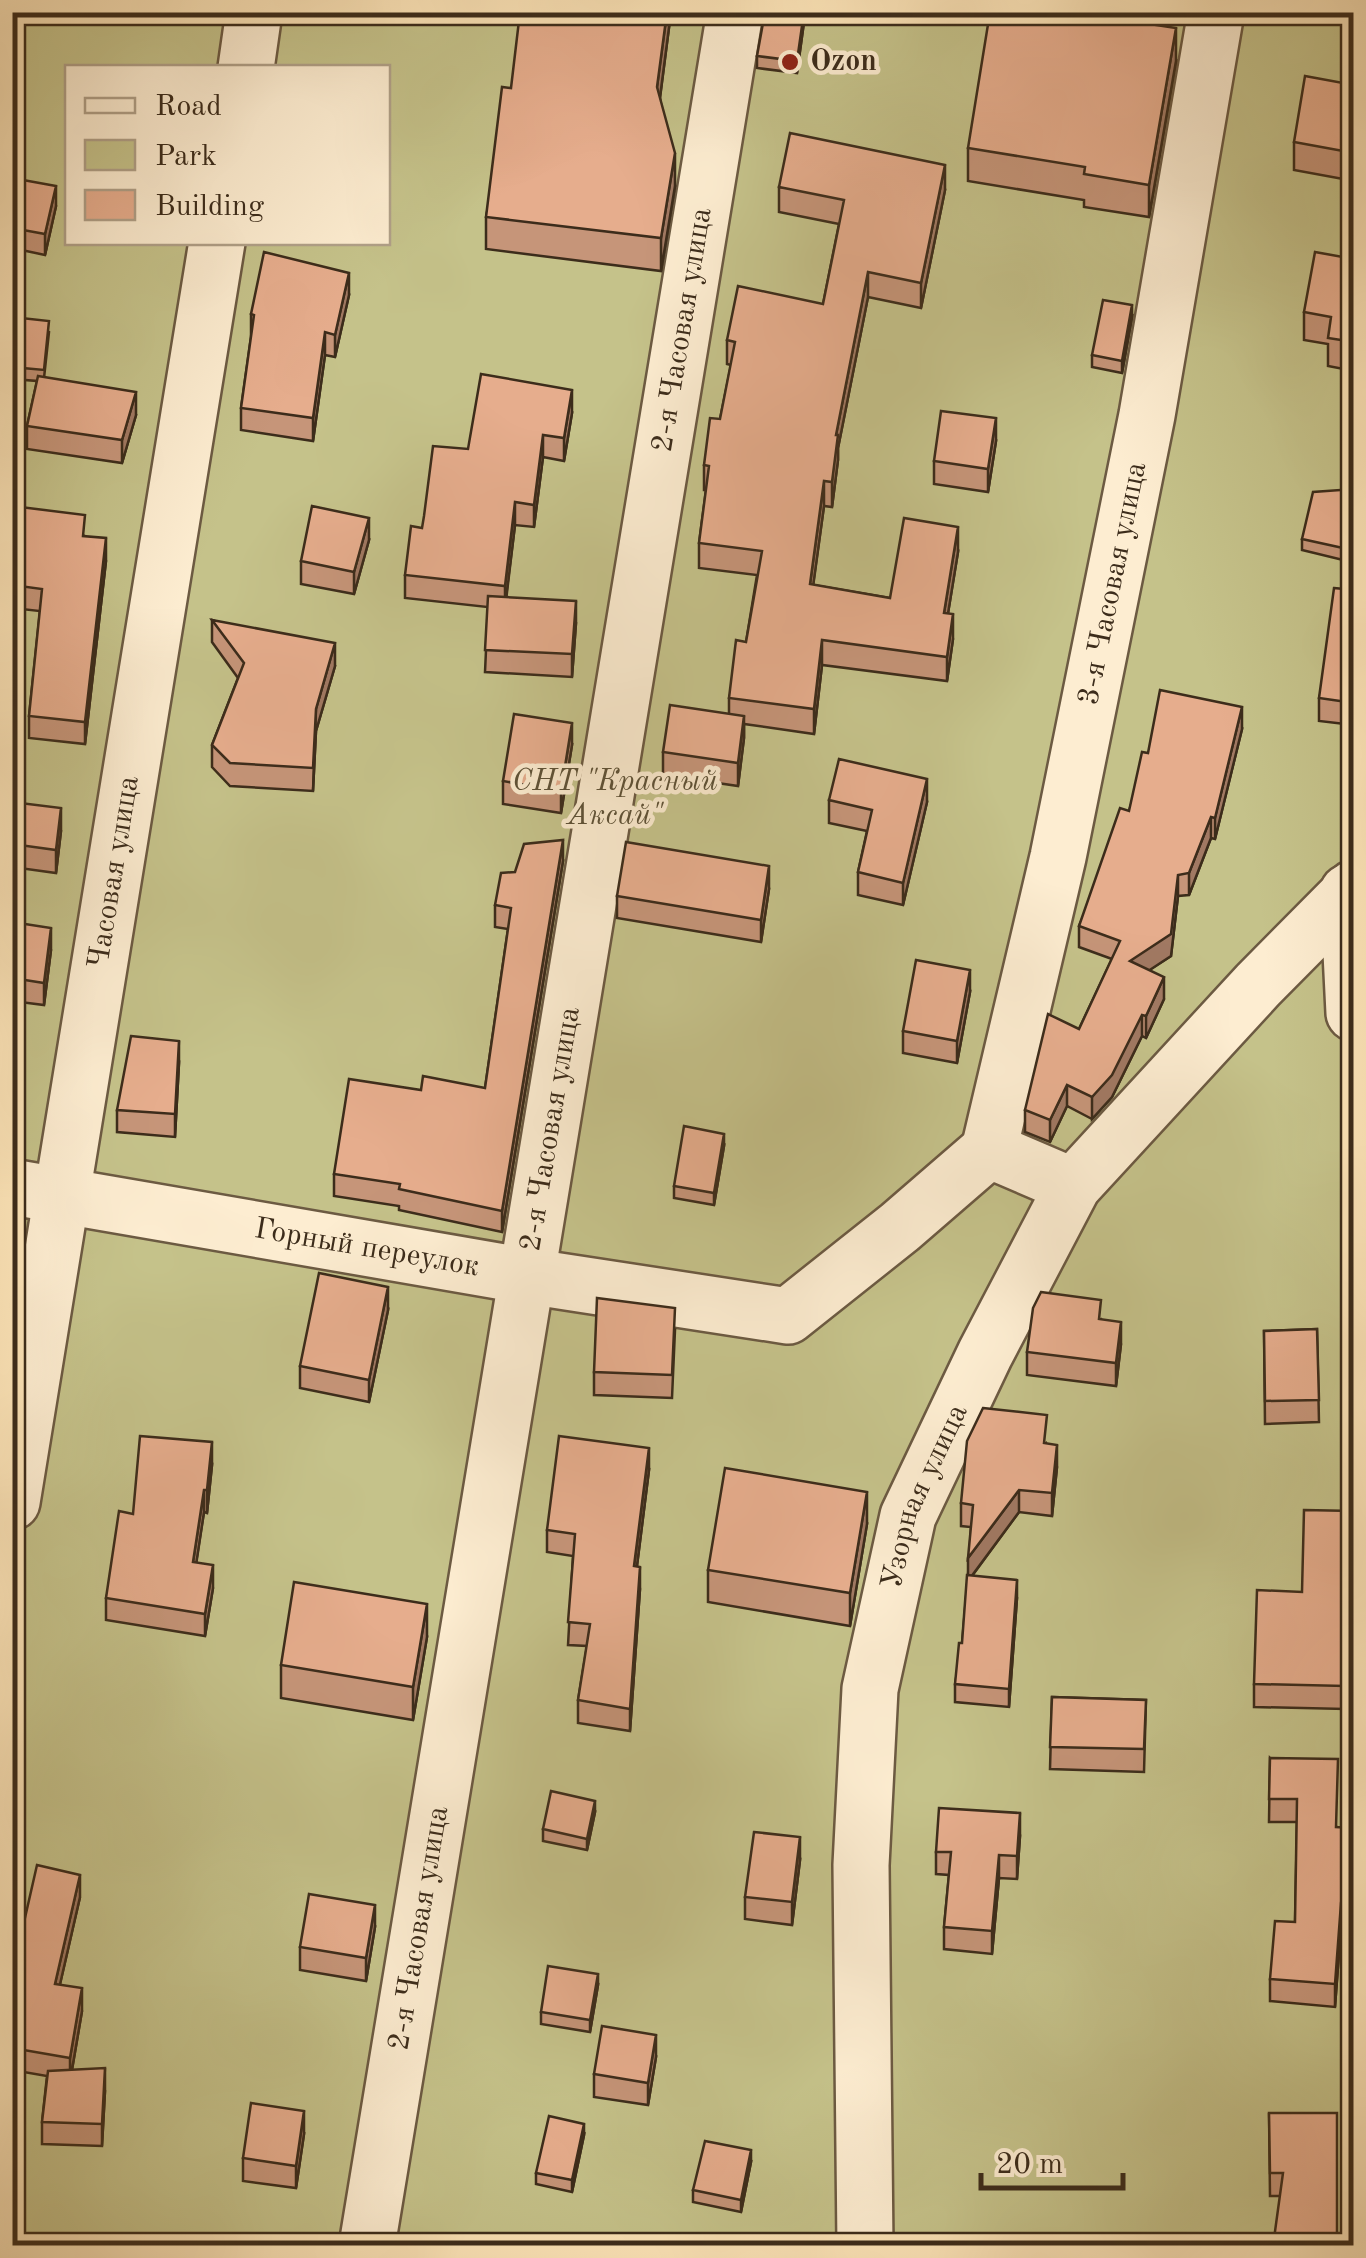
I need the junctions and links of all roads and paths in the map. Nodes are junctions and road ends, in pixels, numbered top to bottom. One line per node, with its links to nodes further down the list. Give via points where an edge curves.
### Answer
1 (254, 12): 4 (street)
2 (735, 12): 11 (street, 2-я Часовая улица)
3 (1216, 12): 8 (street, 3-я Часовая улица, via 1147,416 1058,856)
4 (246, 65)
5 (216, 245): 10 (street, Часовая улица)
6 (1351, 890): 7 (street); 9 (street, Узорная улица)
7 (1354, 1013)
8 (989, 1150): 9 (street); 11 (street, Горный переулок, via 788,1316)
9 (1073, 1186): 14 (street, Узорная улица, via 908,1516 870,1689 862,1865)
10 (38, 1191): 11 (street, Горный переулок); 12 (street, Часовая улица)
11 (527, 1276): 13 (street, 2-я Часовая улица)
12 (12, 1502)
13 (366, 2246)
14 (865, 2246)

